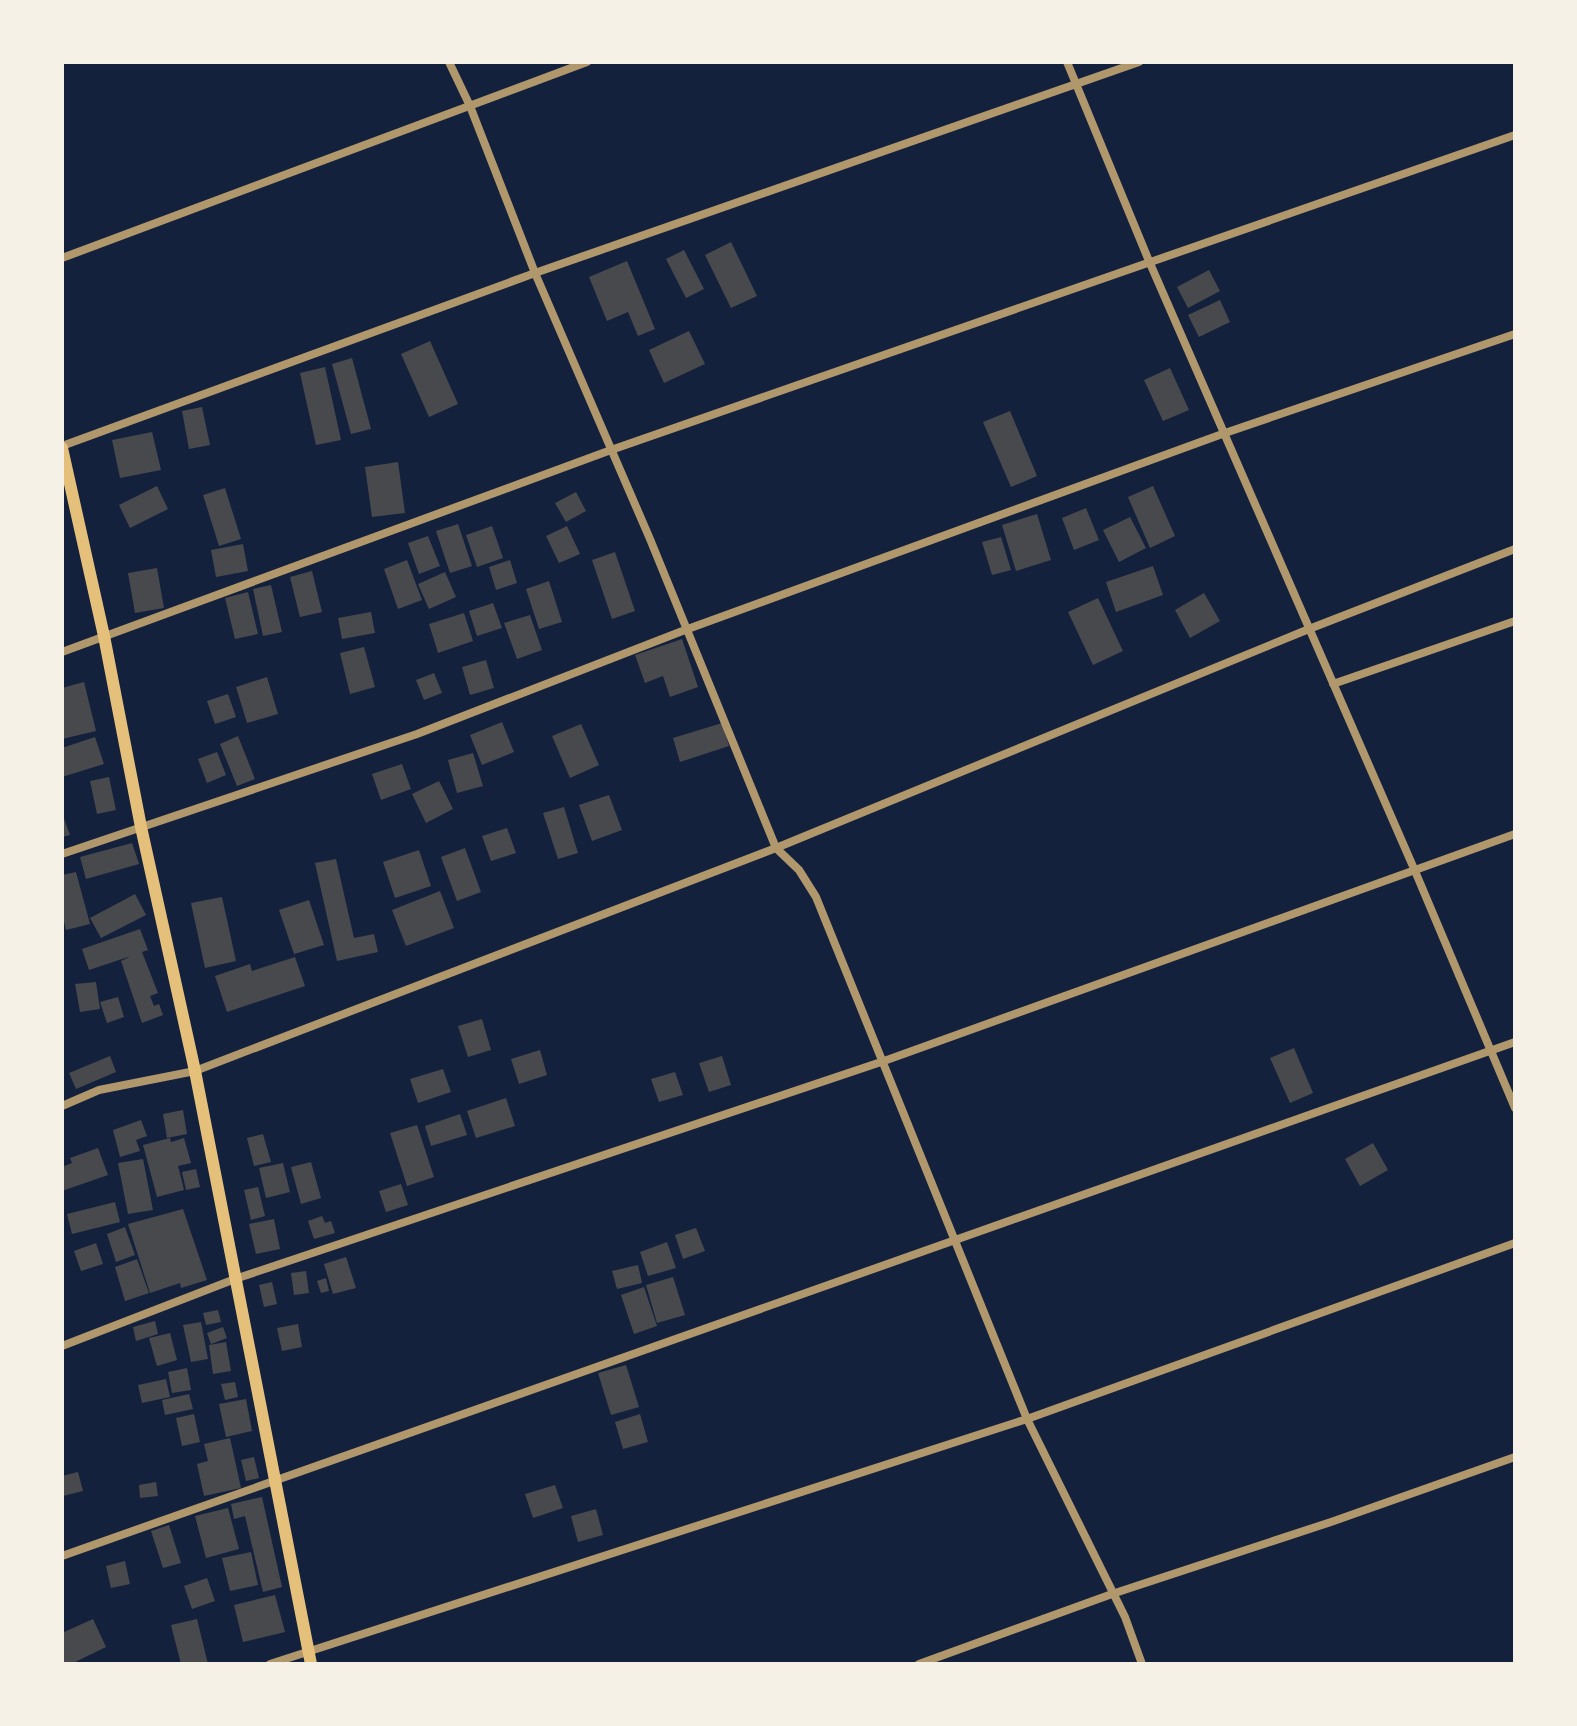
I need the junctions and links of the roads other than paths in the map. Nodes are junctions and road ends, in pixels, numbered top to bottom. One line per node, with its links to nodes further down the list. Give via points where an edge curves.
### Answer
1 (449, 62): 6 (street)
2 (587, 62): 6 (street)
3 (1067, 62): 5 (street)
4 (1139, 62): 5 (street)
5 (1077, 85): 9 (street); 10 (street)
6 (470, 106): 8 (street); 10 (street)
7 (1515, 135): 9 (street)
8 (62, 258)
9 (1149, 261): 12 (street); 14 (street)
10 (535, 273): 13 (street); 14 (street)
11 (1515, 334): 12 (street)
12 (1225, 433): 17 (street); 18 (street)
13 (62, 447): 19 (main road)
14 (611, 450): 18 (street); 19 (street)
15 (1515, 549): 17 (street)
16 (1515, 621): 21 (street)
17 (1309, 629): 21 (street); 24 (street)
18 (685, 630): 22 (street, via 417,734); 24 (street)
19 (104, 636): 20 (street); 22 (main road)
20 (62, 652)
21 (1333, 684): 26 (street)
22 (141, 827): 25 (street); 30 (main road)
23 (1515, 834): 26 (street)
24 (776, 848): 29 (street, via 816,897); 30 (street)
25 (62, 854)
26 (1415, 871): 28 (street); 29 (street)
27 (1515, 1042): 28 (street)
28 (1492, 1050): 32 (street); 33 (street)
29 (884, 1061): 33 (street); 35 (street)
30 (195, 1071): 31 (street, via 99,1090); 35 (main road)
31 (62, 1106)
32 (1515, 1108)
33 (956, 1241): 37 (street); 39 (street)
34 (1515, 1243): 37 (street)
35 (235, 1279): 36 (street); 39 (main road)
36 (62, 1346)
37 (1027, 1419): 41 (street); 42 (street)
38 (1515, 1457): 41 (street)
39 (277, 1479): 40 (street); 42 (main road)
40 (62, 1556)
41 (1112, 1594): 44 (street); 45 (street)
42 (309, 1657): 43 (street)
43 (270, 1664)
44 (919, 1664)
45 (1142, 1664)

